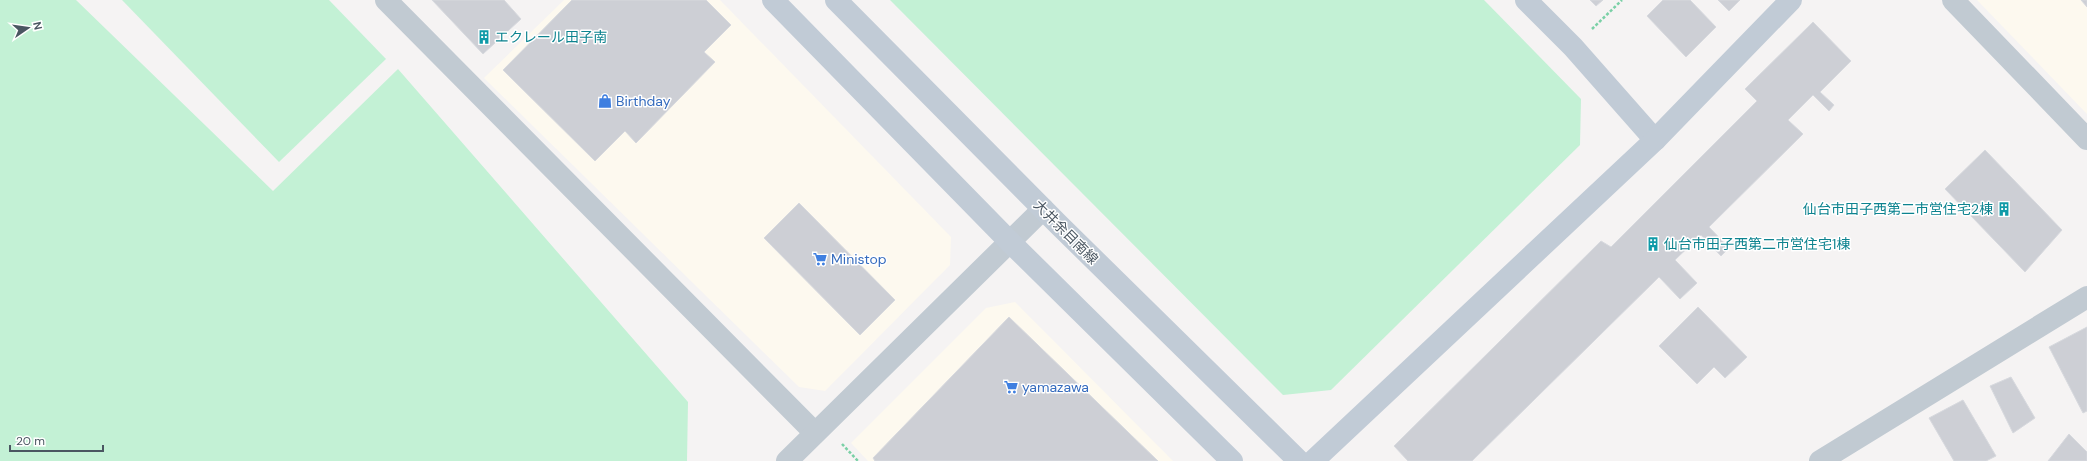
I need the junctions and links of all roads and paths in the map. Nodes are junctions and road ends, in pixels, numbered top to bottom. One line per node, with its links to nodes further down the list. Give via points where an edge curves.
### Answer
1 (386, 0): 14 (street)
2 (773, 0): 12 (street)
3 (836, 0): 11 (street, 大井余目南線)
4 (1526, 0): 8 (street)
5 (1622, 0): 8 (path)
6 (1791, 0): 10 (street)
7 (1953, 0): 9 (street)
8 (1574, 47): 10 (street)
9 (2087, 139)
10 (1655, 140): 18 (street)
11 (1043, 209): 12 (street); 17 (street, 大井余目南線)
12 (1009, 241): 14 (street); 16 (street)
13 (2087, 297): 19 (street)
14 (815, 433): 15 (street)
15 (787, 461)
16 (1232, 461)
17 (1299, 461)
18 (1313, 461)
19 (1820, 461)

